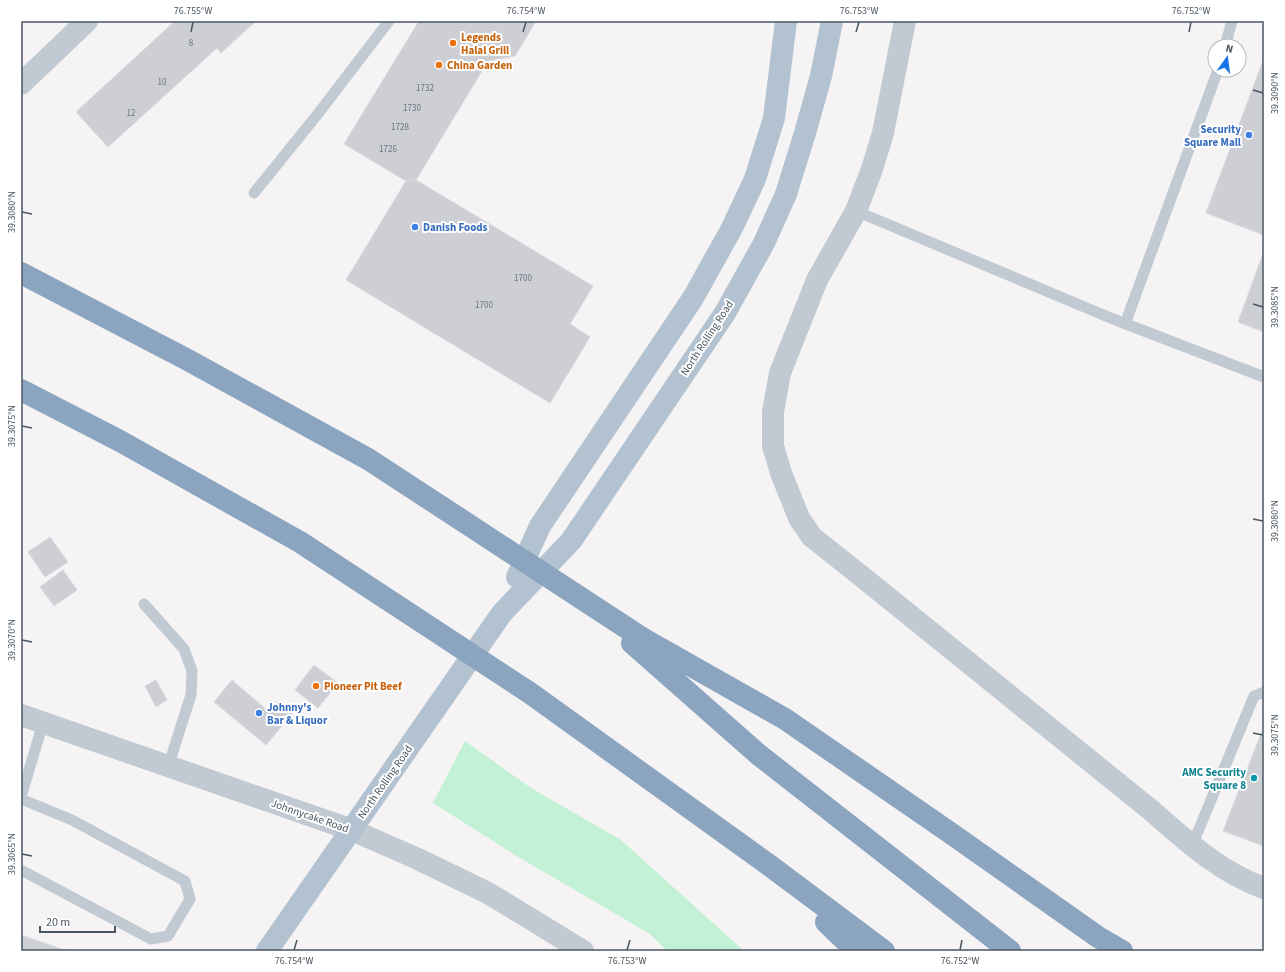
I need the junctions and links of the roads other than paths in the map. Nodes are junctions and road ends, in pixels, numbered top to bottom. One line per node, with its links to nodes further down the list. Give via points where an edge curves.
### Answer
1 (87, 21): 9 (street)
2 (389, 21): 10 (lane)
3 (786, 21): 18 (main road, North Rolling Road, via 774,118 755,179 732,228 693,298 540,526)
4 (832, 21): 18 (main road, North Rolling Road, via 821,76 786,194 764,243 725,313 571,541)
5 (904, 21): 11 (street, via 883,133)
6 (1232, 21): 7 (lane)
7 (1227, 38)
8 (1215, 78): 13 (lane)
9 (21, 84)
10 (254, 193)
11 (856, 211): 13 (lane); 25 (street, via 817,280 780,374 773,412 773,446 799,518 812,537 829,552 1152,811)
12 (21, 273): 16 (highway, via 186,359 368,459)
13 (1125, 324): 14 (lane)
14 (1264, 377)
15 (21, 390): 26 (highway, via 120,441 300,542 530,693)
16 (586, 602): 33 (highway, via 759,755); 34 (highway, via 642,638 785,719 1098,937)
17 (144, 604): 22 (lane, via 184,649 192,671 191,695)
18 (502, 613): 24 (main road, North Rolling Road)
19 (1264, 692): 25 (lane, via 1254,696)
20 (21, 715): 21 (street, Johnnycake Road)
21 (43, 723): 22 (street, Johnnycake Road); 23 (lane)
22 (168, 767): 24 (street, Johnnycake Road)
23 (21, 798): 27 (lane, via 72,820 185,881 190,899 168,936 151,939)
24 (352, 830): 29 (main road, North Rolling Road); 30 (street, Johnnycake Road, via 488,893)
25 (1192, 846): 28 (street, via 1219,865)
26 (769, 865): 31 (highway); 32 (highway)
27 (21, 870)
28 (1264, 888)
29 (267, 951)
30 (583, 951)
31 (856, 951)
32 (884, 951)
33 (1010, 951)
34 (1122, 951)

